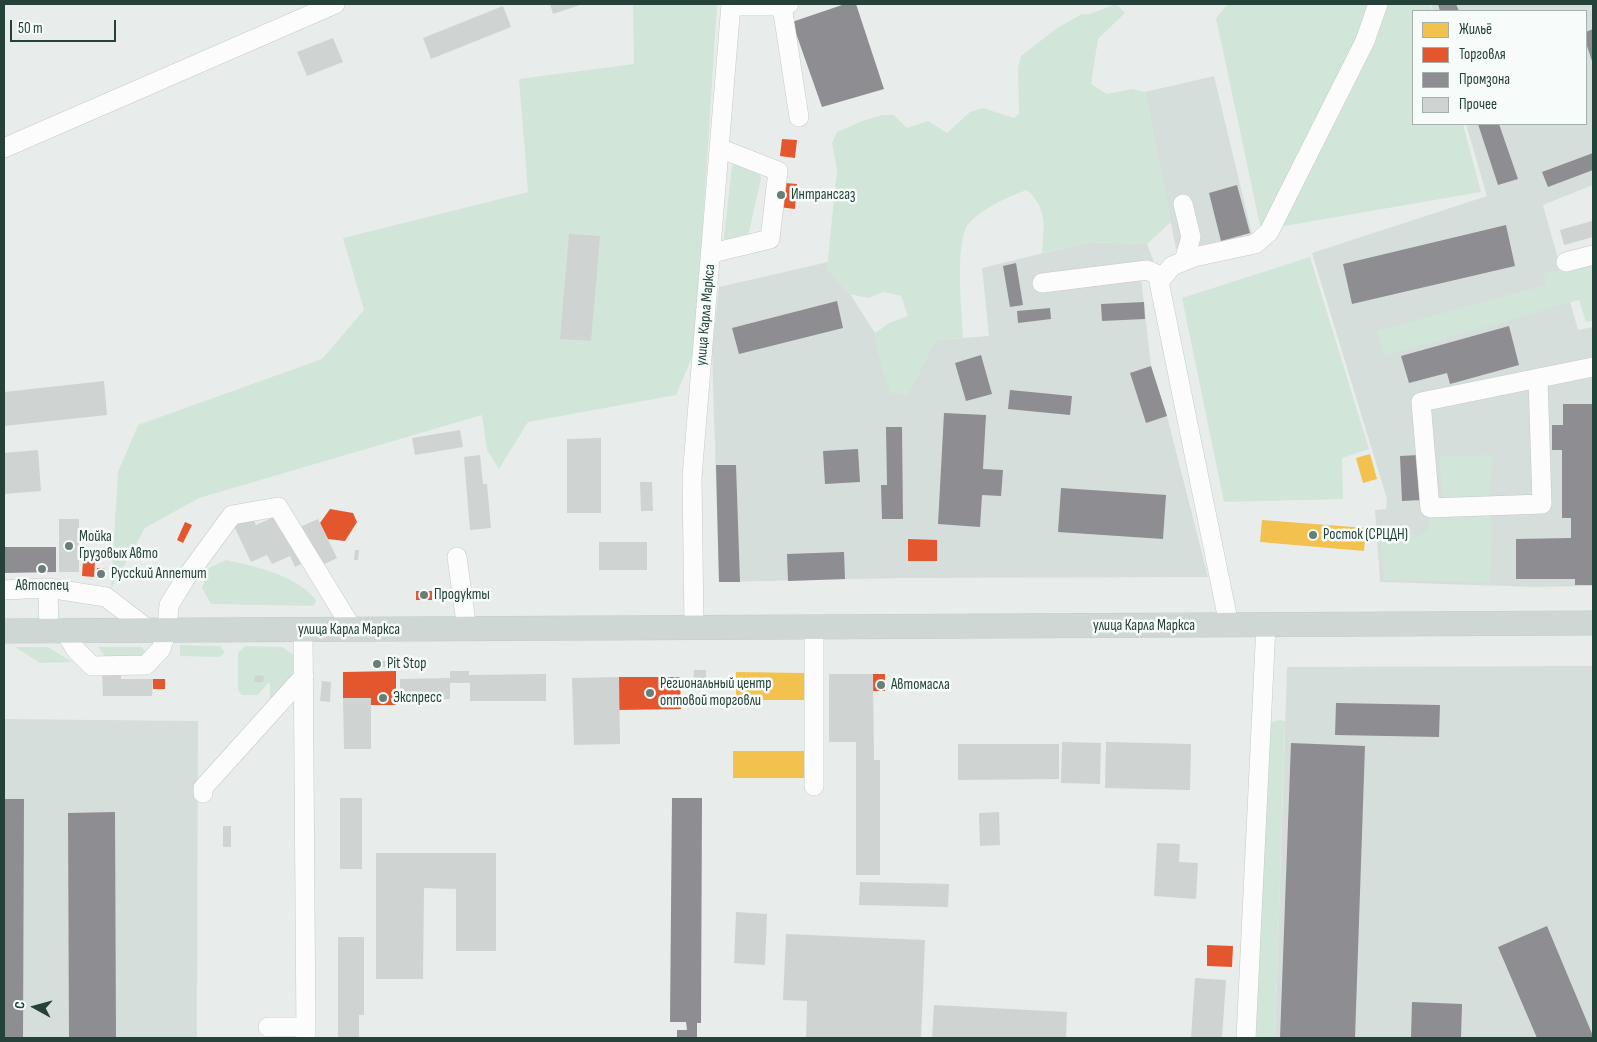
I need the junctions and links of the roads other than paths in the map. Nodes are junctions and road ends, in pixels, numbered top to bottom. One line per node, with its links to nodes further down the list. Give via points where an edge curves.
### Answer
1 (336, 4): 6 (street)
2 (1378, 4): 11 (street, via 1365,41 1269,232 1255,244)
3 (731, 5): 4 (street); 7 (street, улица Карла Маркса)
4 (786, 5): 5 (street)
5 (799, 117)
6 (4, 148)
7 (719, 148): 9 (street, улица Карла Маркса); 9 (street, via 778,171 770,239)
8 (1183, 204): 11 (street, via 1191,237)
9 (712, 253): 24 (street, улица Карла Маркса, via 692,477)
10 (1593, 255): 12 (street)
11 (1184, 261): 13 (street, via 1172,266)
12 (1566, 262)
13 (1163, 277): 14 (street, via 1147,270); 22 (street, via 1159,282)
14 (1042, 283)
15 (1593, 367): 16 (street)
16 (1538, 378): 16 (street, via 1421,402 1430,508 1542,504)
17 (457, 558): 29 (street)
18 (48, 588): 19 (street); 25 (street); 26 (street, via 106,597)
19 (4, 590)
20 (1593, 623): 21 (main road, улица Карла Маркса)
21 (1266, 625): 22 (main road, улица Карла Маркса); 36 (street)
22 (1229, 626): 23 (main road, улица Карла Маркса)
23 (814, 627): 24 (main road, улица Карла Маркса); 32 (street)
24 (694, 628): 29 (main road, улица Карла Маркса)
25 (56, 630): 26 (main road, улица Карла Маркса); 26 (street, via 92,666 146,665 161,649); 30 (main road, улица Карла Маркса)
26 (158, 630): 27 (main road, улица Карла Маркса); 28 (street, via 185,579 232,515 278,507)
27 (303, 630): 28 (main road, улица Карла Маркса); 31 (street)
28 (353, 630): 29 (main road, улица Карла Маркса)
29 (467, 630)
30 (4, 631)
31 (304, 676): 33 (street, via 203,788); 35 (street)
32 (814, 786)
33 (203, 793)
34 (268, 1027): 35 (street)
35 (306, 1033)
36 (1246, 1038)

